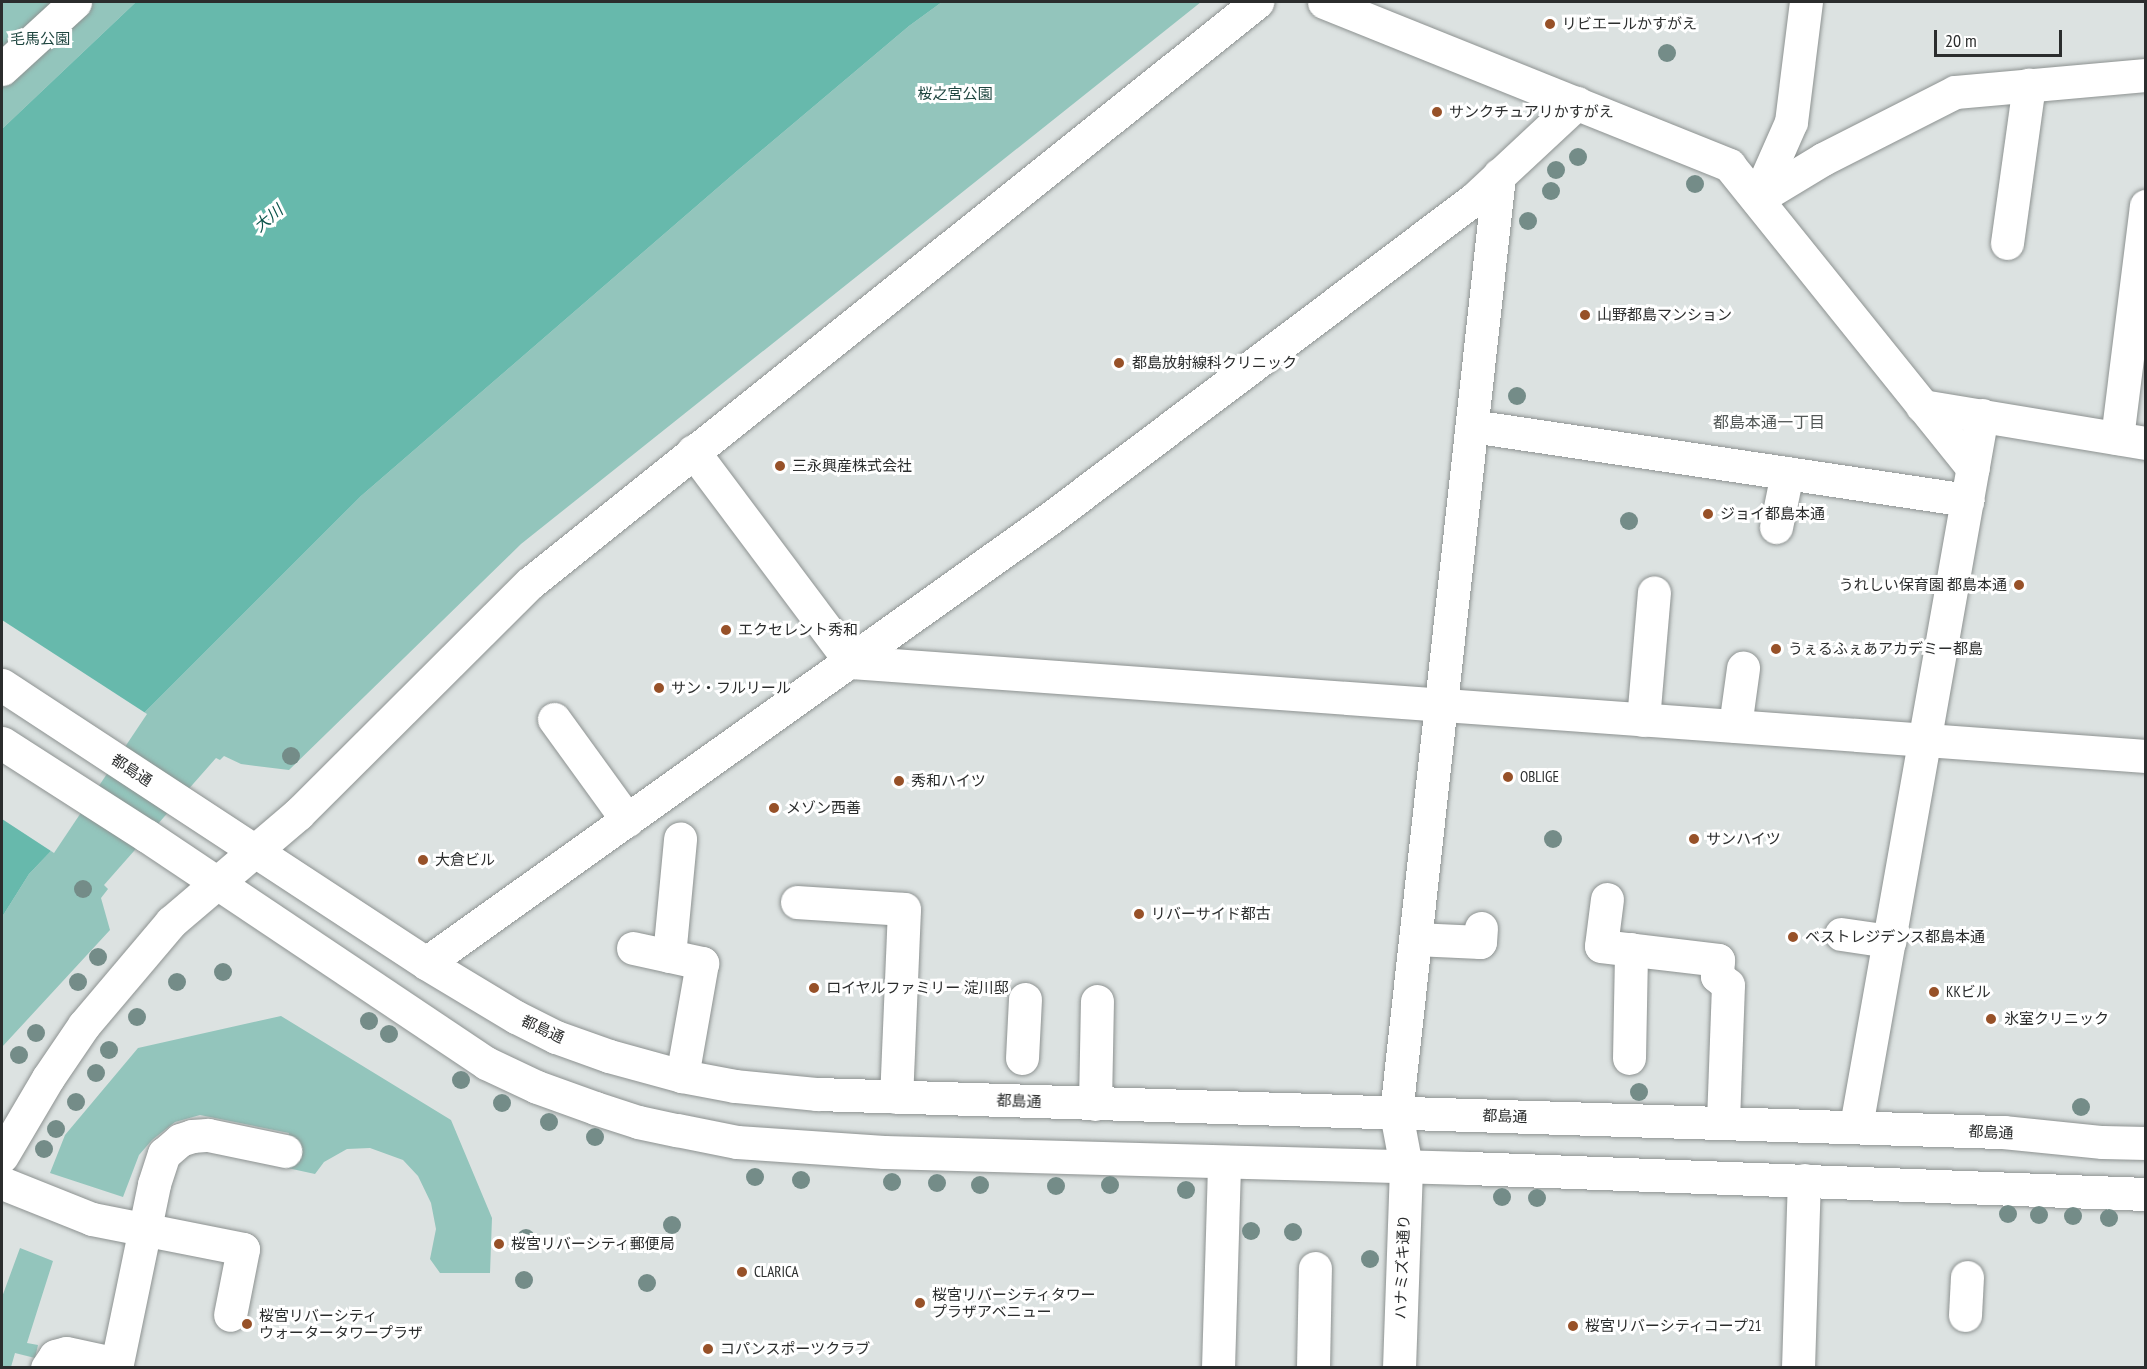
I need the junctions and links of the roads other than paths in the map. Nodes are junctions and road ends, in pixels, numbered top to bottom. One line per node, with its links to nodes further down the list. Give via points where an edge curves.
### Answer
1 (75, 2): 5 (main road)
2 (1257, 2): 17 (main road)
3 (1324, 2): 8 (main road)
4 (1806, 2): 10 (main road, via 1791,122)
5 (2, 69)
6 (2145, 75): 7 (main road)
7 (2029, 86): 10 (main road, via 1955,92 1823,159); 12 (main road)
8 (1577, 103): 9 (main road); 10 (main road, via 1729,165)
9 (1499, 175): 15 (main road, ハナミズキ通り); 23 (main road, via 1474,199 1049,519)
10 (1757, 199): 13 (main road)
11 (2145, 206): 16 (main road)
12 (2007, 243)
13 (1922, 406): 14 (main road); 18 (main road)
14 (1982, 415): 16 (main road); 18 (main road)
15 (1472, 426): 19 (main road); 26 (main road, ハナミズキ通り)
16 (2131, 441)
17 (693, 451): 23 (main road); 35 (main road, via 530,583 352,762)
18 (1973, 468): 20 (main road)
19 (1787, 473): 20 (main road); 21 (main road)
20 (1967, 500): 30 (main road)
21 (1776, 527)
22 (1654, 592): 28 (main road)
23 (851, 662): 26 (main road); 33 (main road)
24 (1743, 668): 29 (main road)
25 (2, 685): 35 (main road, 都島通)
26 (1441, 705): 28 (main road); 41 (main road, ハナミズキ通り)
27 (554, 719): 33 (main road)
28 (1643, 720): 29 (main road)
29 (1735, 726): 30 (main road)
30 (1924, 740): 32 (main road); 42 (main road)
31 (2, 743): 36 (main road)
32 (2145, 756)
33 (627, 820): 46 (main road)
34 (680, 839): 45 (main road)
35 (255, 850): 36 (main road); 46 (main road, 都島通)
36 (216, 883): 59 (main road, via 171,922 84,1025); 60 (main road, via 486,1063 537,1087 638,1122 736,1142 810,1148)
37 (1607, 899): 44 (main road, via 1601,946)
38 (797, 902): 52 (main road, via 904,909)
39 (1481, 928): 41 (main road, via 1480,942)
40 (1841, 934): 42 (main road)
41 (1415, 939): 54 (main road, ハナミズキ通り)
42 (1889, 941): 56 (main road)
43 (633, 948): 45 (main road)
44 (1631, 949): 50 (main road); 55 (main road, via 1718,960 1717,976 1728,985)
45 (669, 956): 51 (main road, via 702,963)
46 (426, 963): 51 (main road, 都島通, via 556,1037)
47 (1025, 999): 49 (main road)
48 (1097, 1001): 53 (main road)
49 (1022, 1058)
50 (1629, 1058)
51 (682, 1076): 52 (main road, 都島通, via 747,1088)
52 (896, 1097): 53 (main road, 都島通)
53 (1095, 1104): 54 (main road, 都島通)
54 (1396, 1113): 55 (main road, 都島通); 61 (main road, ハナミズキ通り)
55 (1723, 1123): 56 (main road, 都島通)
56 (1856, 1126): 57 (main road, 都島通)
57 (2145, 1143)
58 (285, 1151): 65 (main road, via 208,1135 180,1140 164,1154 158,1166)
59 (2, 1156)
60 (1224, 1162): 61 (main road); 72 (main road)
61 (1406, 1166): 62 (main road); 74 (main road, ハナミズキ通り)
62 (1804, 1180): 64 (main road); 75 (main road)
63 (2, 1183): 65 (main road, via 92,1219)
64 (2145, 1194)
65 (144, 1230): 68 (main road, via 243,1249); 70 (main road)
66 (1315, 1268): 73 (main road)
67 (1967, 1276): 69 (main road)
68 (230, 1314)
69 (1965, 1315)
70 (116, 1366): 71 (main road, via 66,1353 55,1356)
71 (47, 1368)
72 (1218, 1368)
73 (1313, 1368)
74 (1399, 1368)
75 (1798, 1368)

